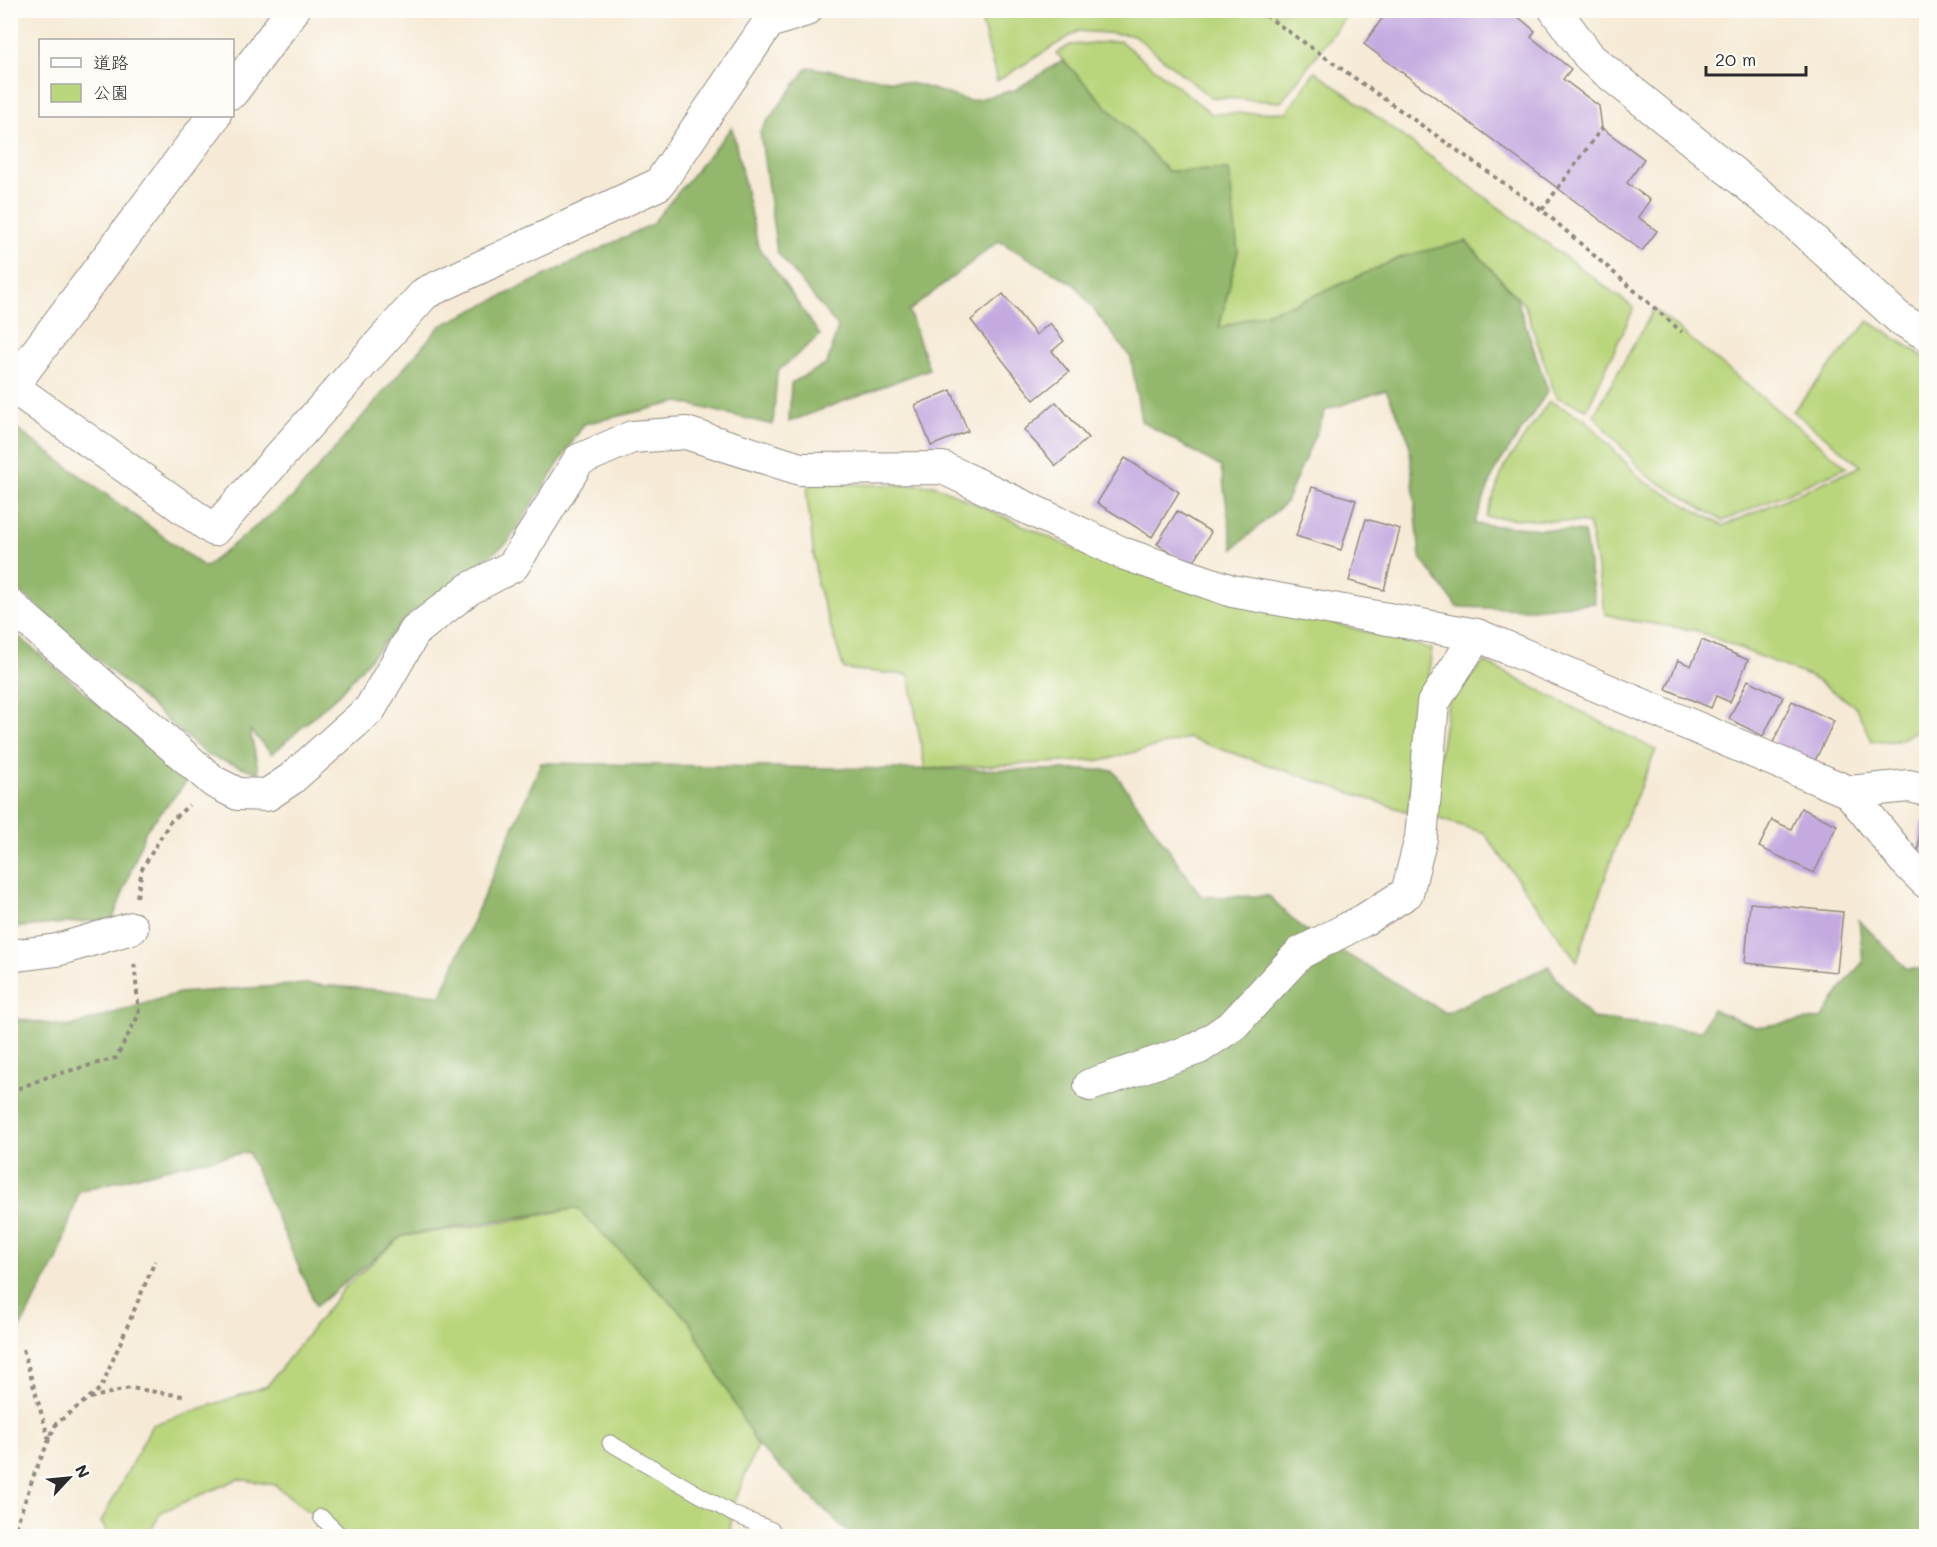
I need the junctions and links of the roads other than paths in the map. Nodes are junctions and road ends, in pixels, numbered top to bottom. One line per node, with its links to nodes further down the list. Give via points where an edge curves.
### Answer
1 (293, 10): 4 (street)
2 (807, 10): 7 (street, via 769,22 659,184 425,293 214,530)
3 (1555, 10): 6 (street, via 1591,59 1789,218 1900,319)
4 (234, 89)
5 (213, 117): 7 (street)
6 (1926, 334)
7 (11, 385)
8 (10, 605): 9 (street, via 214,782 238,794 267,795 291,779 370,709 415,631 469,589 513,566 579,459 632,438 686,433 800,469 943,468 1122,553 1232,591)
9 (1477, 635): 11 (street); 15 (street, via 1433,703 1421,838 1407,893 1300,953 1233,1025 1199,1048)
10 (1926, 790): 11 (street, via 1909,786)
11 (1850, 792): 12 (street)
12 (1926, 882)
13 (132, 928): 14 (street, via 57,950)
14 (10, 956)
15 (1090, 1085)
16 (610, 1443): 19 (lane, via 733,1514 772,1530)
17 (321, 1517): 18 (lane)
18 (341, 1536)
19 (776, 1536)

